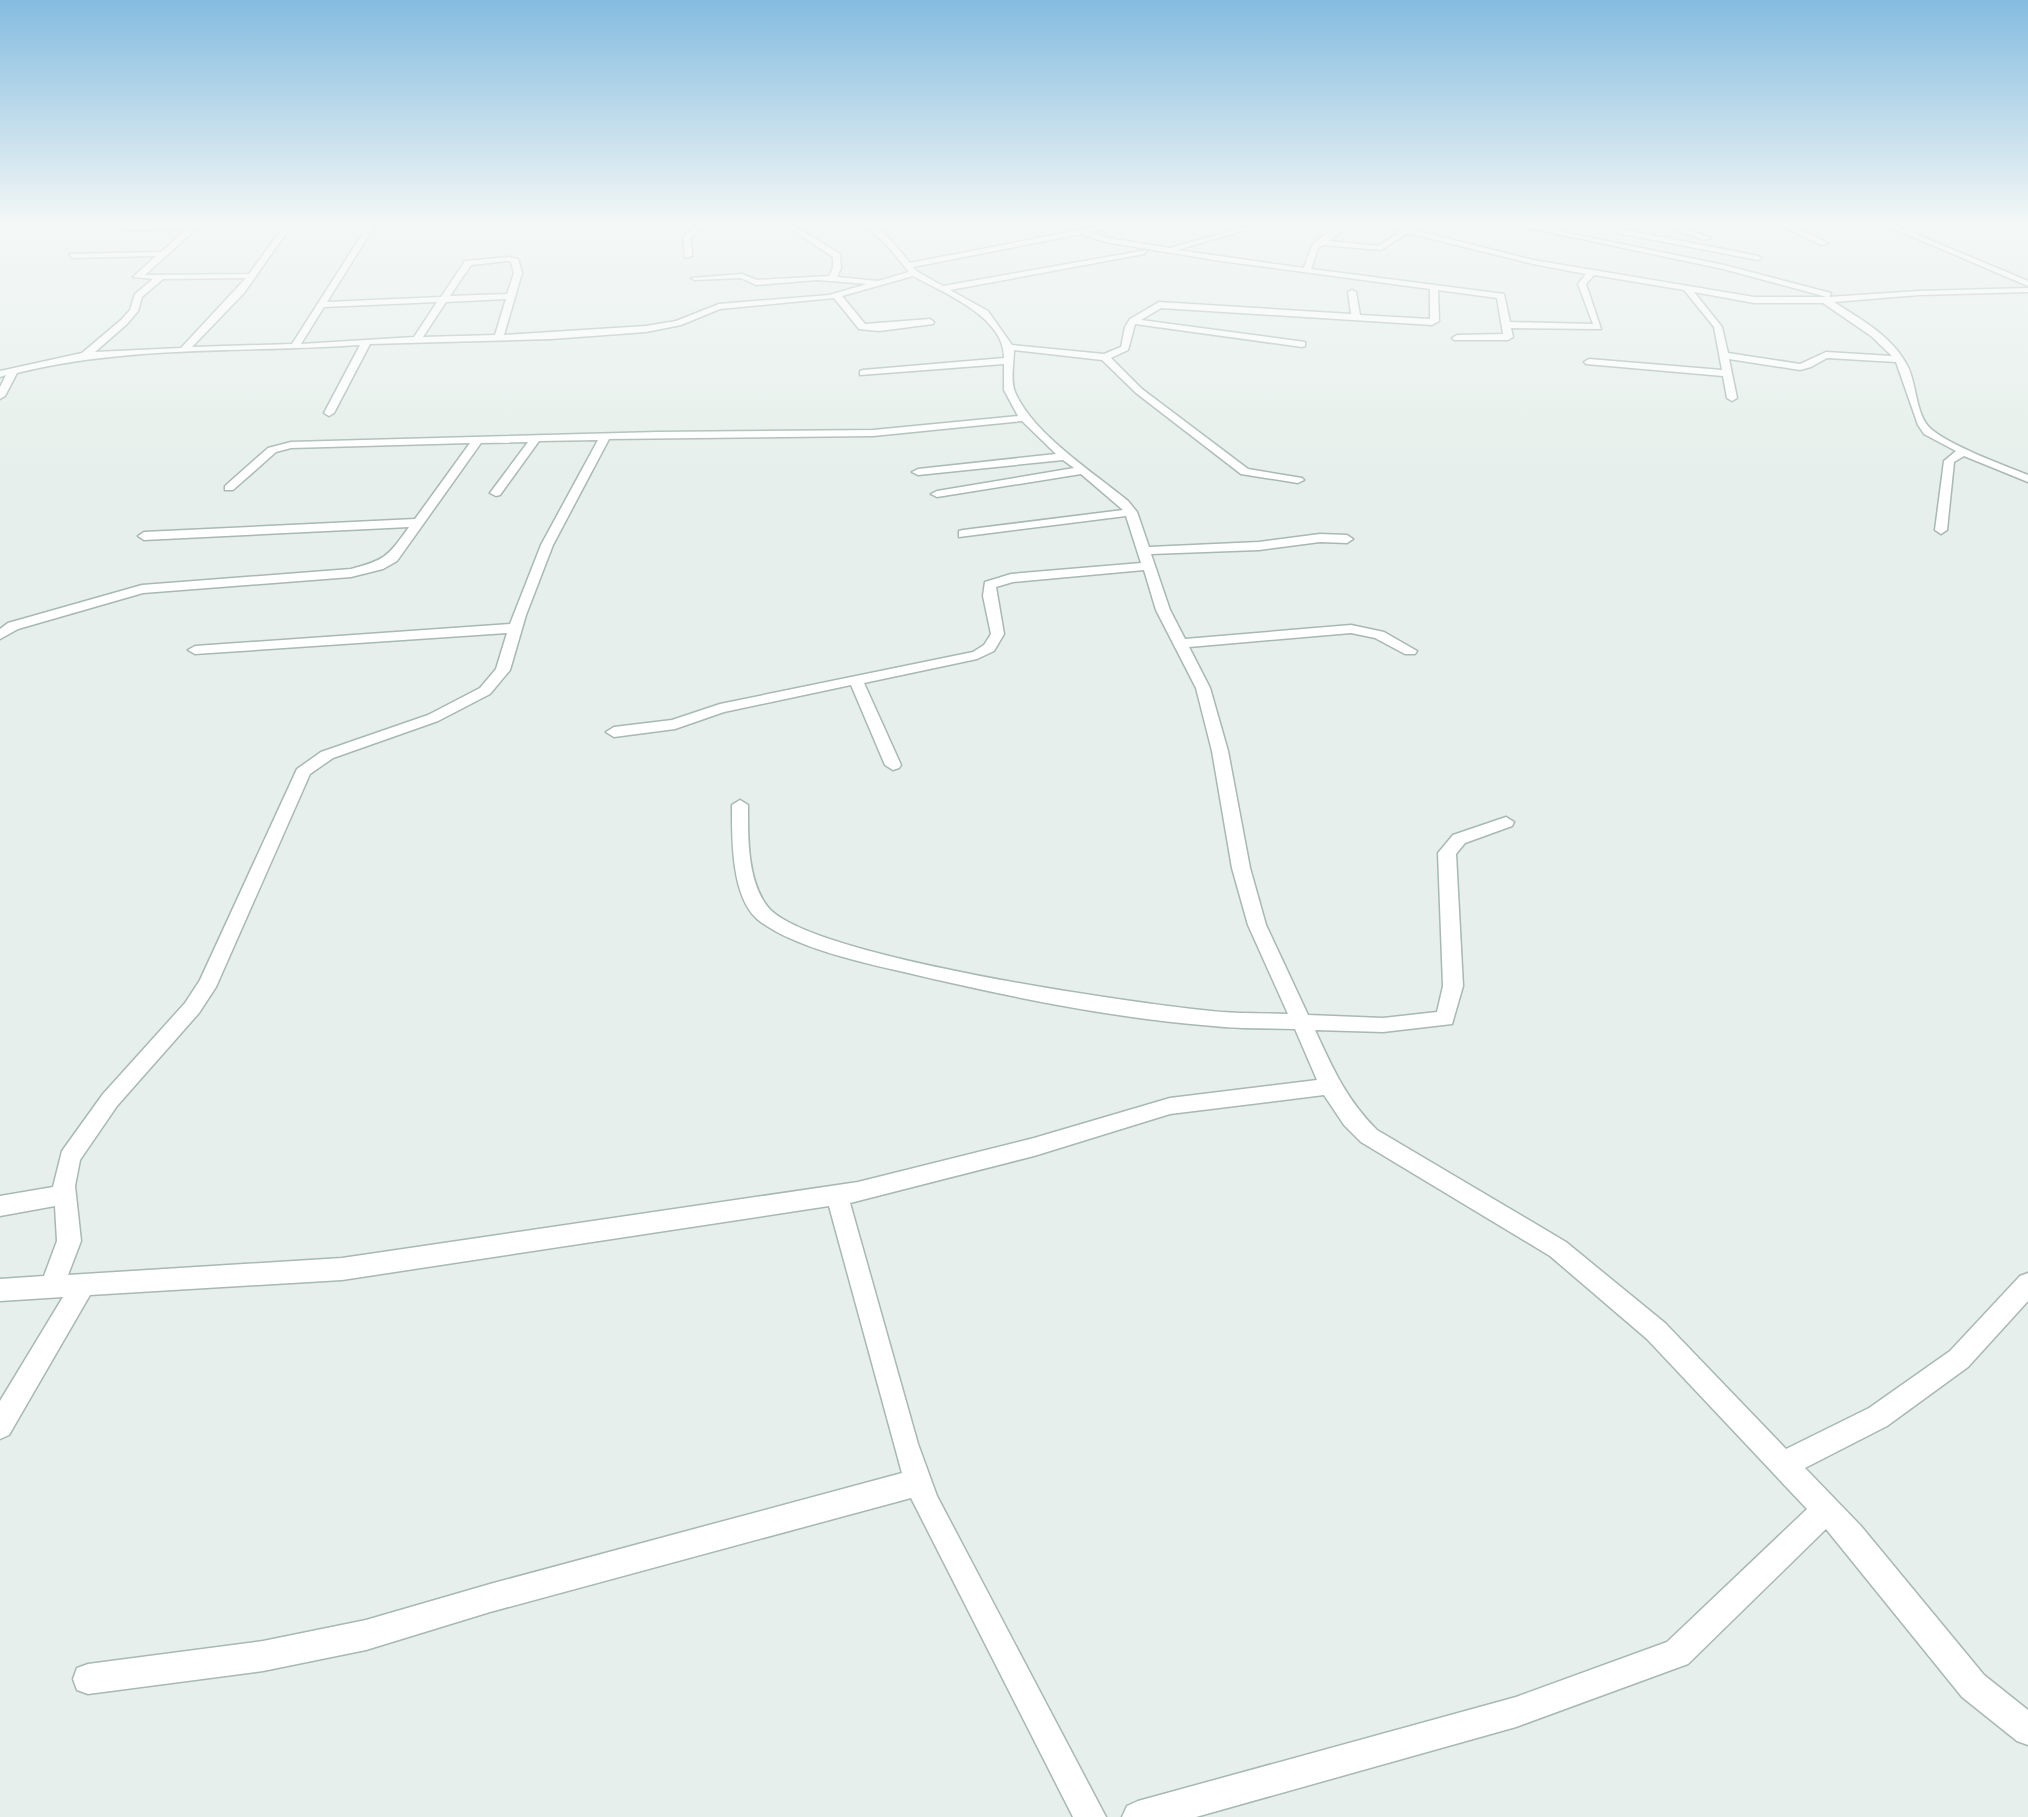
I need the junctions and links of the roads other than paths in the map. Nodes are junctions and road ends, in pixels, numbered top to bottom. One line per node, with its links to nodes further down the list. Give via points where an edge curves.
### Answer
1 (135, 307): 32 (street)
2 (224, 307): 31 (street)
3 (320, 307): 30 (street)
4 (439, 307): 27 (street)
5 (508, 307): 25 (street)
6 (721, 307): 25 (street, via 678,323 646,329)
7 (846, 307): 20 (street, via 862,327)
8 (973, 307): 33 (street, via 985,313)
9 (1156, 307): 21 (street)
10 (1179, 307): 17 (street)
11 (1354, 307): 19 (street)
12 (1433, 307): 19 (street, via 1432,322)
13 (1501, 307): 23 (street)
14 (1590, 307): 23 (street, via 1598,327)
15 (1702, 307): 34 (street, via 1718,327)
16 (1835, 307): 36 (street, via 1875,335)
17 (1215, 310): 18 (street); 19 (street)
18 (1206, 316)
19 (1356, 318)
20 (930, 321)
21 (1133, 321): 24 (street); 35 (street, via 1125,348)
22 (1197, 322): 24 (street)
23 (1504, 325): 26 (street, via 1506,339)
24 (1189, 328): 29 (street)
25 (498, 338): 27 (street)
26 (1457, 338)
27 (416, 340): 28 (street)
28 (366, 342): 30 (street); 44 (street)
29 (1302, 344)
30 (294, 348): 31 (street)
31 (185, 349): 32 (street)
32 (86, 354): 38 (street)
33 (1009, 354): 35 (street); 39 (street); 45 (street, via 1009,390)
34 (1723, 355): 36 (street, via 1800,367 1810,366 1827,355); 40 (street)
35 (1105, 357): 54 (street, via 1139,391 1245,472)
36 (1899, 359): 49 (street, via 1922,426)
37 (1589, 362): 40 (street)
38 (14, 370): 41 (street); 42 (street)
39 (863, 373)
40 (1727, 373): 43 (street)
41 (0, 374)
42 (0, 396)
43 (1732, 398)
44 (329, 413)
45 (1025, 418): 46 (street, via 873,433); 50 (street)
46 (605, 437): 47 (street); 65 (street, via 547,545)
47 (535, 439): 48 (street); 56 (street)
48 (478, 440): 55 (street, via 279,447); 59 (street)
49 (1964, 451): 53 (street); 60 (street, via 1949,461)
50 (1067, 456): 51 (street); 52 (street)
51 (1084, 470): 57 (street); 58 (street)
52 (918, 472)
53 (2028, 479)
54 (1298, 480)
55 (229, 488)
56 (496, 493)
57 (937, 494)
58 (1131, 512): 61 (street); 64 (street)
59 (416, 523): 62 (street); 66 (street, via 393,558 380,566 311,578 142,589 13,626)
60 (1941, 530)
61 (963, 534)
62 (144, 536)
63 (1347, 539): 64 (street, via 1303,539)
64 (1146, 558): 67 (street, via 1163,610); 70 (street, via 1001,580 990,585 989,592 997,628 993,648 977,655)
65 (515, 628): 68 (street); 77 (street, via 503,670 485,691 433,718 327,756 303,772 209,982 192,1008 110,1100 70,1157)
66 (0, 635)
67 (1181, 644): 69 (street, via 1351,628 1379,635); 75 (street, via 1203,688 1257,925)
68 (195, 650)
69 (1410, 651)
70 (855, 679): 71 (street, via 720,708 675,724); 72 (street)
71 (614, 732)
72 (893, 765)
73 (741, 805): 75 (street, via 740,847 750,892 761,912 780,926 843,950 966,980 1213,1019)
74 (1506, 822): 75 (street, via 1459,839 1447,853 1453,986 1445,1019 1383,1025)
75 (1302, 1022): 76 (street)
76 (1331, 1086): 78 (street, via 1170,1106 1034,1147); 85 (street, via 1370,1136 1558,1249 1656,1331)
77 (65, 1195): 79 (street); 82 (street, via 69,1241)
78 (837, 1195): 81 (street, via 342,1269); 86 (street, via 905,1444)
79 (0, 1206)
80 (2028, 1284): 85 (street, via 1959,1359 1878,1417)
81 (83, 1285): 82 (street); 84 (street)
82 (52, 1287): 83 (street)
83 (0, 1290)
84 (0, 1426)
85 (1784, 1465): 87 (street)
86 (919, 1482): 88 (street, via 366,1635 263,1656); 90 (street, via 926,1503)
87 (1826, 1510): 89 (street, via 1972,1686); 91 (street, via 1677,1653 1516,1712)
88 (88, 1679)
89 (2028, 1730)
90 (1090, 1817)
91 (1138, 1817)

